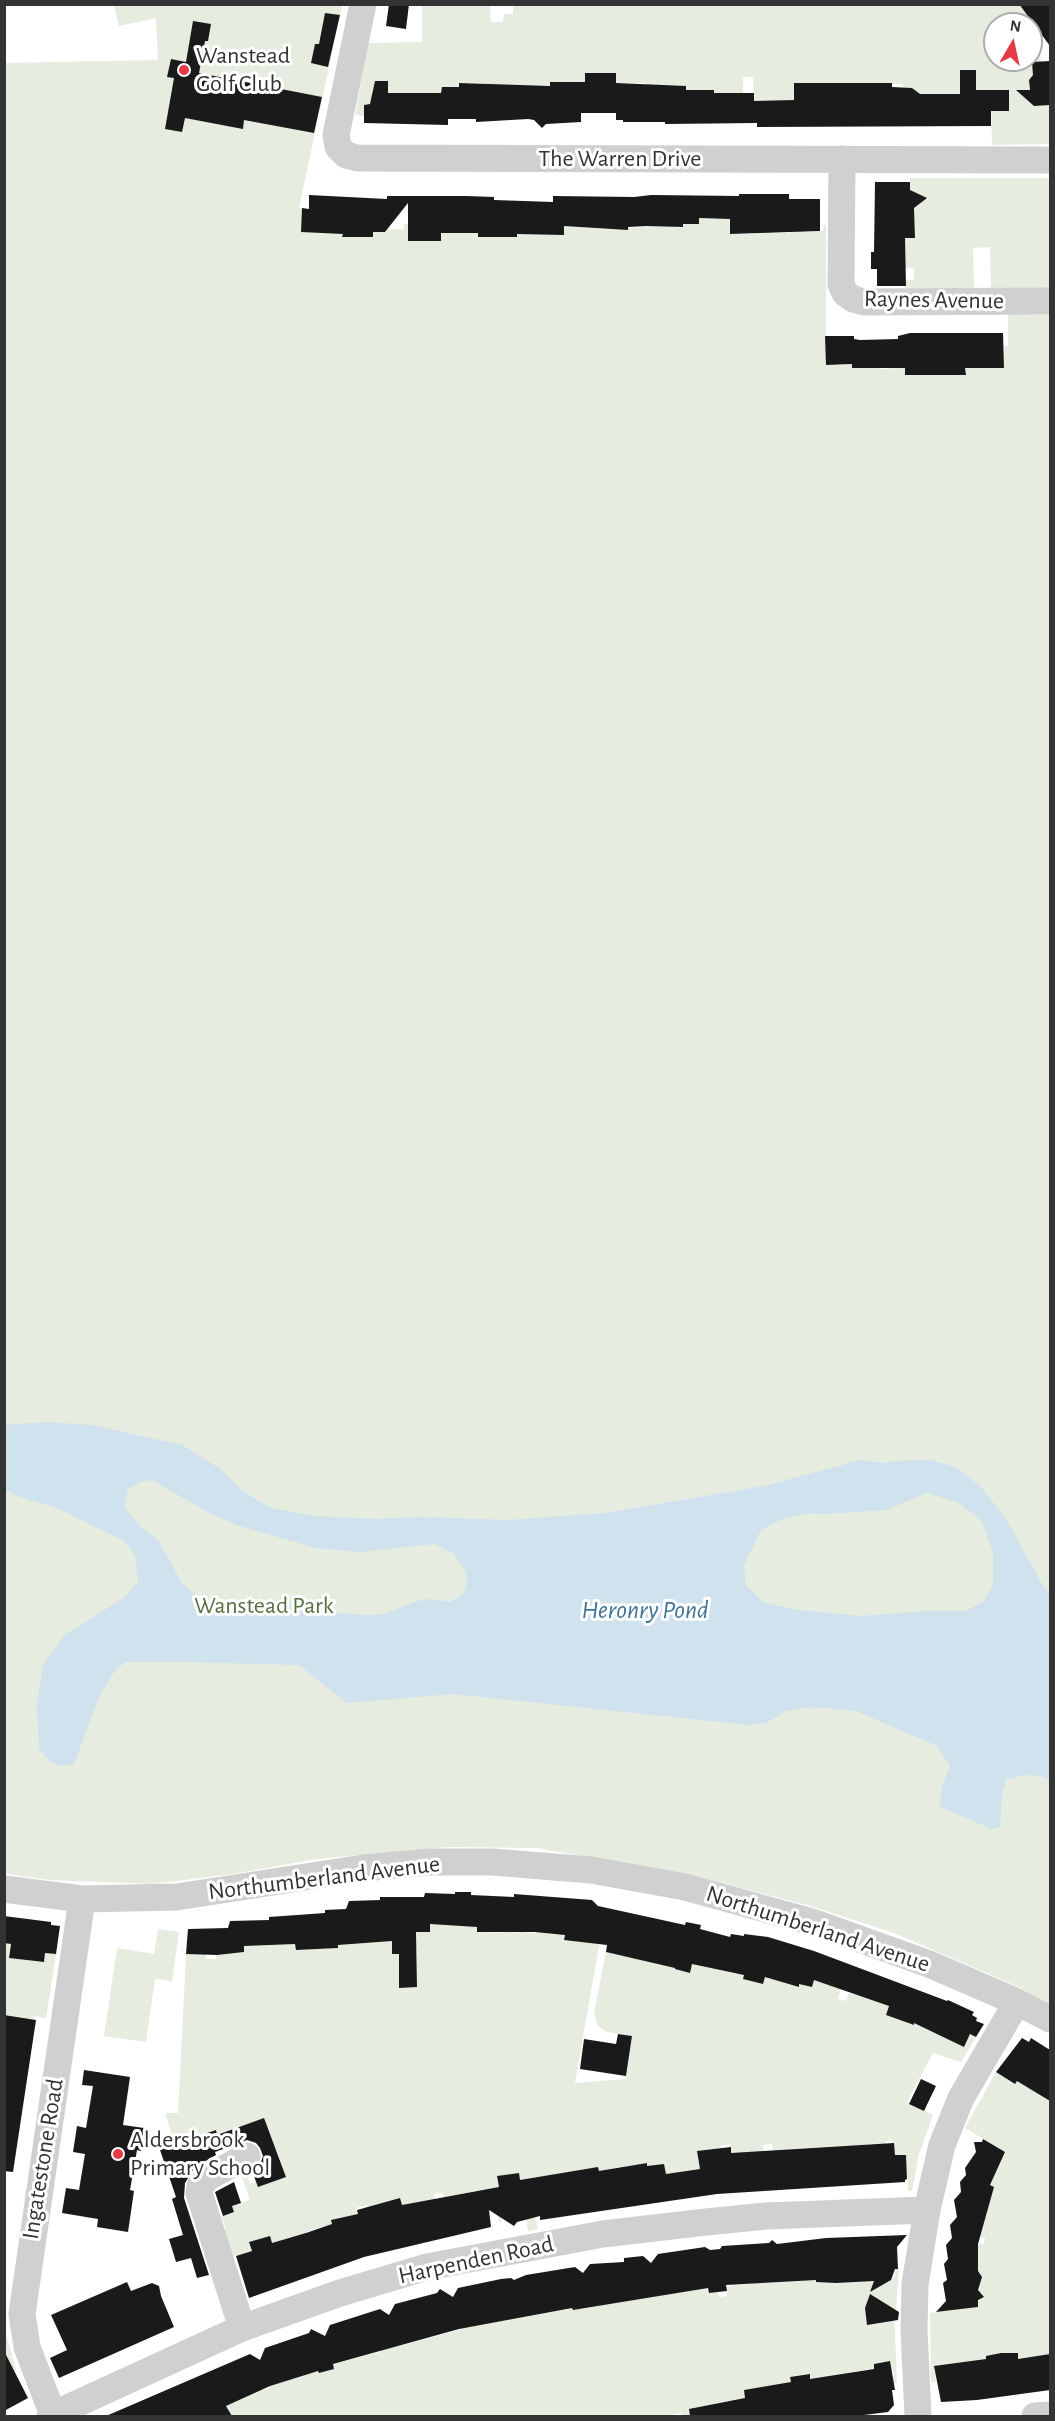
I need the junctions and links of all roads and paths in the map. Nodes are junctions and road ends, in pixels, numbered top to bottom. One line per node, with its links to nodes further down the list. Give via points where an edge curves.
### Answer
1 (363, 4): 2 (street, The Warren Drive, via 336,135 338,147 357,158)
2 (842, 159): 3 (street, The Warren Drive); 4 (street, Raynes Avenue, via 841,284 853,299 864,303)
3 (1050, 160)
4 (1050, 301)
5 (4, 1888): 6 (street, Northumberland Avenue)
6 (82, 1899): 7 (street, Northumberland Avenue, via 188,1895 363,1868 430,1862 556,1866 686,1887 778,1911 870,1941); 13 (street, Ingatestone Road, via 22,2314)
7 (1017, 2002): 8 (street, Northumberland Avenue); 10 (street, via 961,2098 942,2145)
8 (1050, 2019)
9 (247, 2156): 11 (street, via 207,2178 199,2193)
10 (927, 2210): 11 (street, Harpenden Road, via 766,2216 603,2234 427,2266); 14 (street, via 915,2283)
11 (242, 2328): 13 (street, Harpenden Road)
12 (1050, 2415): 15 (street)
13 (51, 2416)
14 (918, 2416)
15 (1035, 2416)

